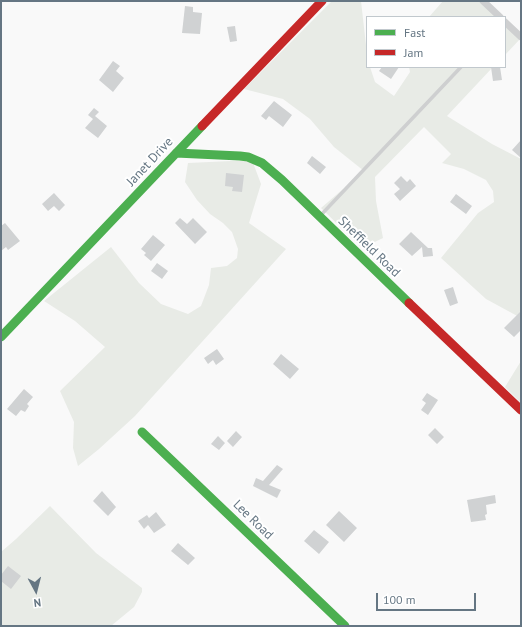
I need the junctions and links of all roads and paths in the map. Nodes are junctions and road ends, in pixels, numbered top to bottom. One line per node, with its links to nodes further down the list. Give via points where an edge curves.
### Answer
1 (483, 1): 3 (street)
2 (318, 2): 7 (street, Janet Drive)
3 (499, 16)
4 (506, 23): 5 (street)
5 (521, 37)
6 (460, 68): 8 (lane)
7 (176, 153): 8 (street, Sheffield Road, via 255,159 282,180); 9 (street, Janet Drive)
8 (319, 216): 10 (street, Sheffield Road)
9 (1, 337)
10 (521, 410)
11 (142, 432): 12 (street, Lee Road)
12 (345, 626)

